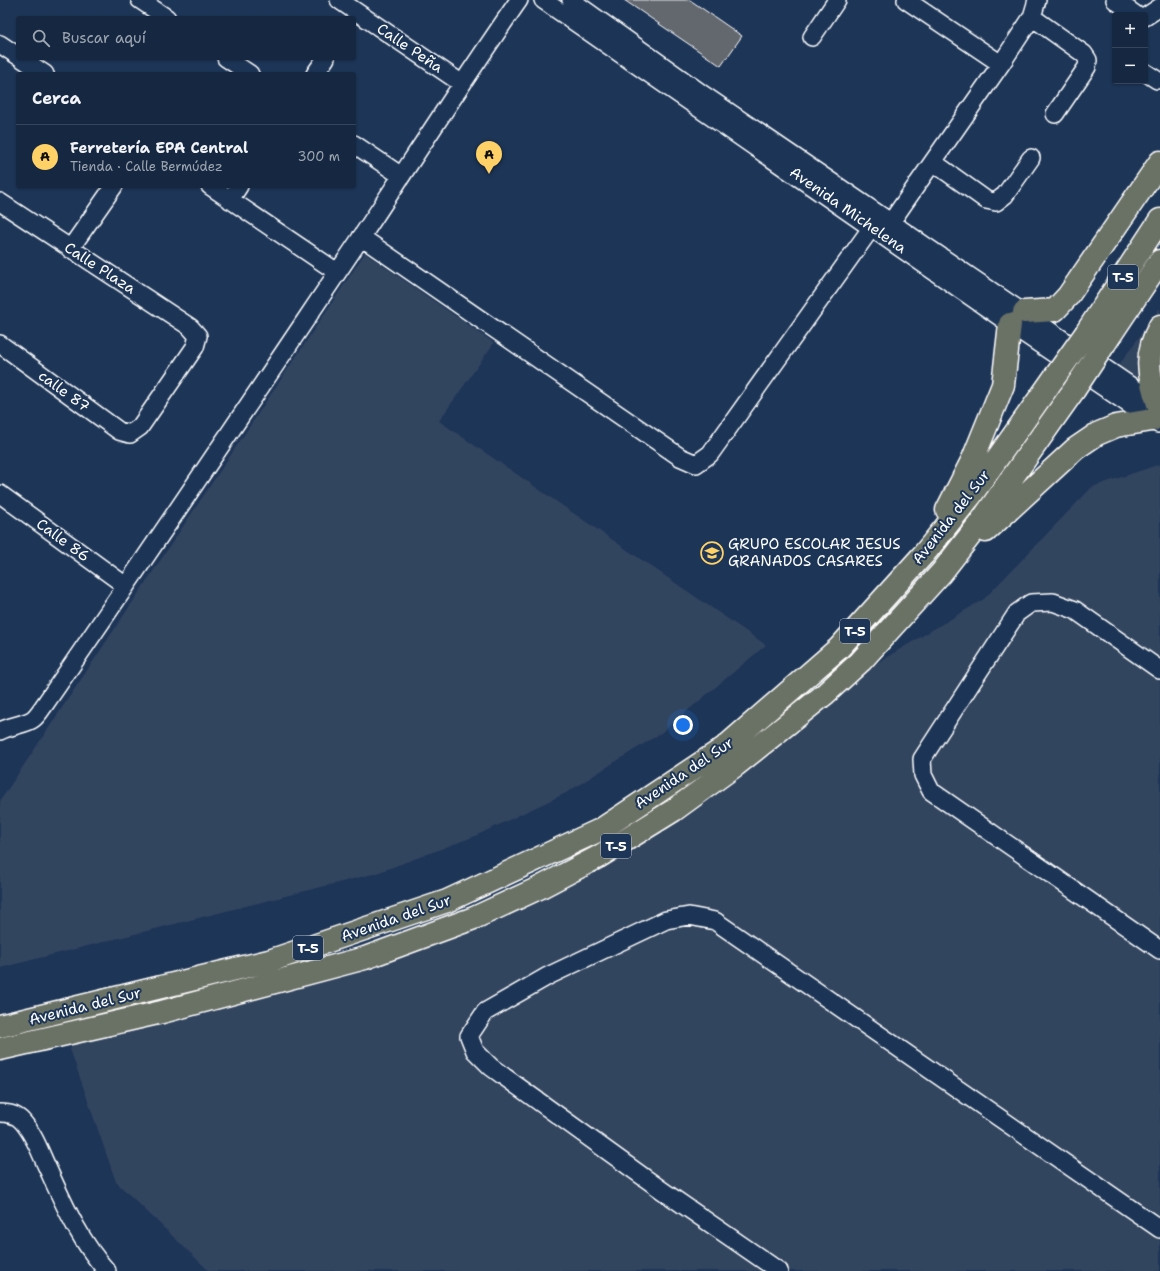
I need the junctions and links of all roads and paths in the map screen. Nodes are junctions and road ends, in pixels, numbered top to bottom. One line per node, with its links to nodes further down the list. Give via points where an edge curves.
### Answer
1 (140, 0): 14 (street)
2 (339, 0): 11 (street, Calle Peña)
3 (519, 0): 26 (street)
4 (543, 0): 39 (street, Avenida Michelena)
5 (571, 0): 38 (street, Avenida Michelena)
6 (837, 0): 16 (street)
7 (906, 0): 22 (street)
8 (1037, 0): 15 (street)
9 (1115, 0): 12 (street)
10 (1160, 7): 13 (street)
11 (359, 10): 26 (street, Calle Peña)
12 (1132, 12)
13 (1148, 15)
14 (163, 16)
15 (1032, 17): 22 (street); 27 (street, via 1084,54 1088,60 1087,67)
16 (812, 37)
17 (0, 44): 18 (street)
18 (16, 55)
19 (24, 60): 23 (street)
20 (229, 60): 24 (street)
21 (325, 60): 25 (street)
22 (1001, 64): 30 (street)
23 (42, 72)
24 (247, 72)
25 (316, 72)
26 (461, 83): 32 (street)
27 (1055, 114)
28 (356, 145): 32 (street)
29 (1031, 158): 30 (street, via 1005,195 996,202 986,200)
30 (933, 162): 38 (street)
31 (1160, 162): 44 (highway, via 1068,296 1055,310)
32 (400, 175): 40 (street)
33 (113, 188): 41 (street)
34 (217, 188): 35 (street)
35 (234, 193): 43 (street)
36 (0, 202): 41 (street, Calle Plaza)
37 (1160, 220): 50 (highway, Avenida del Sur / T-5, bridge, via 1086,333 972,494)
38 (891, 222): 44 (street, Avenida Michelena)
39 (872, 227): 40 (street, via 710,454 696,464 680,457); 44 (street, Avenida Michelena)
40 (361, 237): 43 (street)
41 (70, 249): 48 (street, Calle Plaza, via 190,327 198,336 195,347 140,427)
42 (1160, 261): 51 (highway, Avenida del Sur / T-5, bridge, via 1074,390 980,523)
43 (337, 272): 52 (street)
44 (1017, 318): 47 (street, Avenida Michelena); 50 (highway, via 1003,385 973,459)
45 (1160, 326): 47 (highway, via 1152,340)
46 (0, 345): 48 (street, calle 87, via 119,431)
47 (1157, 406): 51 (highway, via 1098,434 1075,449)
48 (130, 434)
49 (0, 494): 52 (street, Calle 86)
50 (923, 555): 56 (highway, Avenida del Sur / T-5, via 839,648 724,748 602,829 447,901 269,961)
51 (941, 573): 57 (highway, Avenida del Sur / T-5, via 861,661 825,694 736,765 674,810 598,857 539,888 474,918 365,958 170,1010)
52 (126, 586): 54 (street, via 32,720)
53 (1160, 670): 55 (street, via 1075,610 1053,602 1031,603 1017,613 922,759 923,775 932,791)
54 (0, 731)
55 (1160, 950)
56 (0, 1026)
57 (0, 1049)
58 (0, 1113): 60 (street, via 10,1113 22,1120 31,1133 72,1221 84,1242)
59 (1160, 1229): 61 (street, via 715,921 689,916 666,920 548,976 485,1012 469,1036 475,1051 490,1067)
60 (107, 1271)
61 (779, 1271)

